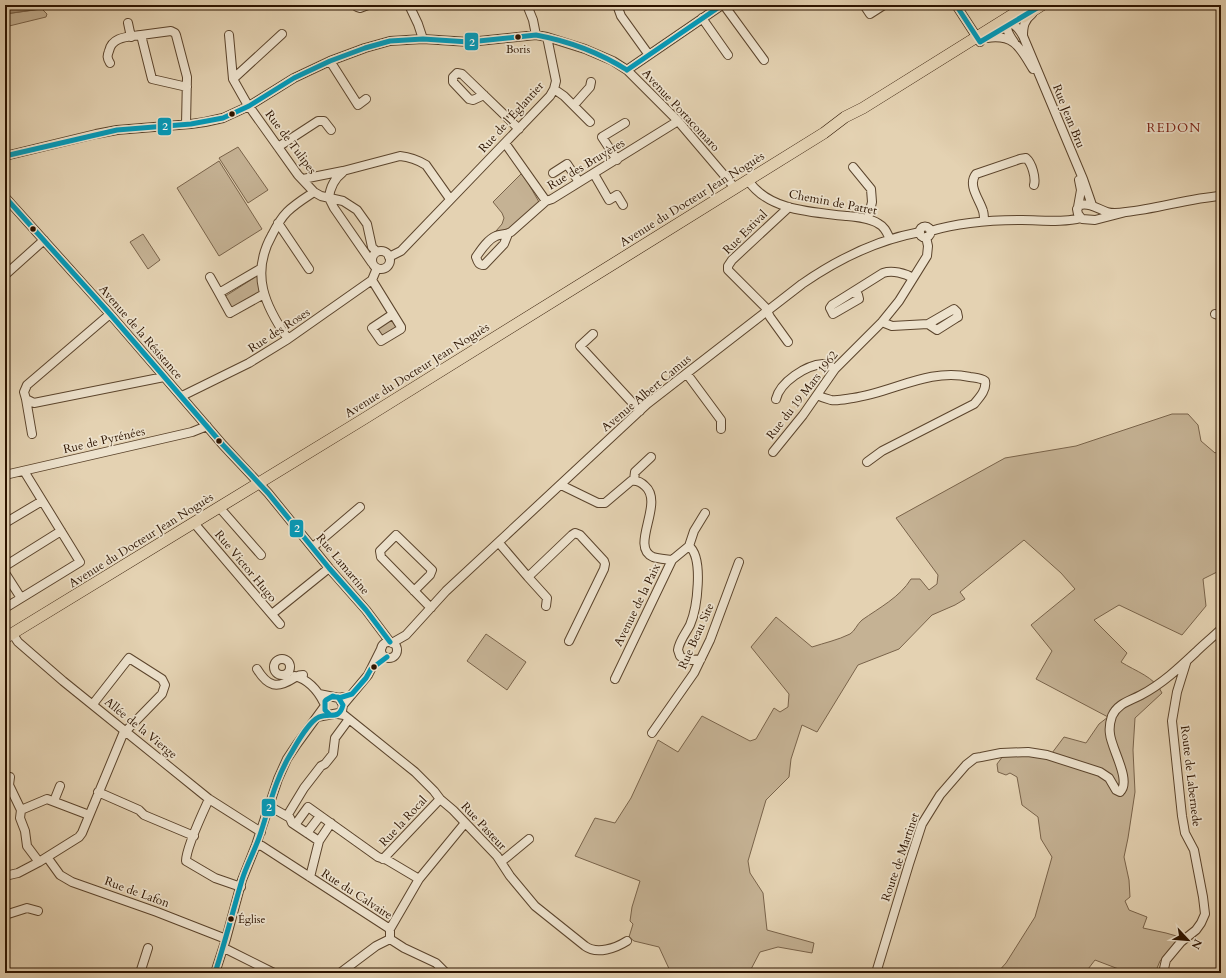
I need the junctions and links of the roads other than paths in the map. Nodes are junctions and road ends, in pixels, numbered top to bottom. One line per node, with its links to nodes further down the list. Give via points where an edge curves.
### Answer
1 (368, 5): 12 (street)
2 (409, 5): 24 (street)
3 (527, 5): 20 (street)
4 (617, 5): 27 (street, via 621,16)
5 (722, 5): 13 (street)
6 (726, 5): 29 (street)
7 (864, 5): 8 (street, via 870,14)
8 (884, 5)
9 (956, 5): 25 (street)
10 (1029, 5): 15 (street); 16 (main road, Avenue du Docteur Jean Noguès)
11 (1043, 5): 15 (main road, Avenue du Docteur Jean Noguès); 21 (street, via 1026,20)
12 (356, 7)
13 (702, 18): 27 (street); 28 (street)
14 (128, 23): 22 (street)
15 (1009, 24): 16 (street); 21 (street, Rue Jean Bru, via 1017,26); 25 (main road, Avenue du Docteur Jean Noguès); 26 (street, Rue Jean Bru, via 1008,34)
16 (992, 28): 25 (main road, Avenue du Docteur Jean Noguès)
17 (229, 34): 34 (street)
18 (282, 34): 34 (street)
19 (141, 35): 22 (street); 36 (street, via 152,79); 36 (street, via 171,31 176,34 187,77)
20 (536, 35): 23 (street, Avenue Portacomaro); 24 (street, Avenue Portacomaro, via 469,42)
21 (1024, 36): 33 (street, Rue Jean Bru)
22 (131, 37): 31 (street, via 115,40 110,46 107,57)
23 (547, 37): 32 (street, Avenue Portacomaro, via 585,49); 37 (street, Rue de l'Églantier, via 556,81)
24 (423, 39): 30 (street, Avenue Portacomaro, via 390,41)
25 (981, 39): 26 (street, Rue Jean Bru, via 1004,37); 58 (main road, Avenue du Docteur Jean Noguès, via 878,98 847,120)
26 (1018, 46): 33 (street, Rue Jean Bru)
27 (648, 55): 32 (street)
28 (728, 55)
29 (764, 60)
30 (330, 61): 39 (street, via 358,105); 41 (street, Avenue Portacomaro, via 294,78)
31 (110, 63)
32 (628, 70): 42 (street, Avenue Portacomaro)
33 (1040, 77): 52 (street, Rue Jean Bru)
34 (233, 79): 41 (street, Rue de Tulipes)
35 (591, 82): 40 (street, via 590,88)
36 (187, 87): 45 (street)
37 (554, 89): 40 (street); 46 (street, Rue de l'Églantier)
38 (484, 95): 46 (street)
39 (366, 99)
40 (574, 105): 43 (street)
41 (249, 106): 45 (street, Avenue Portacomaro, via 223,118); 49 (street, Rue de Tulipes)
42 (678, 121): 51 (street, Rue des Bruyères); 61 (street, Avenue Portacomaro)
43 (590, 122)
44 (625, 123): 51 (street, via 602,137)
45 (186, 124): 50 (street, Avenue Portacomaro, via 117,130)
46 (519, 129): 48 (street, Rue de l'Églantier)
47 (331, 130): 49 (street, via 324,121 318,121)
48 (505, 143): 66 (street, Rue de l'Églantier); 67 (street, Rue des Bruyères)
49 (278, 147): 57 (street, Rue de Tulipes)
50 (5, 156)
51 (617, 160): 56 (street, Rue des Bruyères)
52 (1076, 164): 69 (street, Rue Jean Bru); 71 (street, Rue Jean Bru, via 1081,186)
53 (854, 167): 75 (street, via 871,188 872,202)
54 (343, 171): 57 (street); 65 (street, via 332,185); 66 (street, via 400,156 414,159 430,169)
55 (553, 174): 59 (street, via 567,164)
56 (594, 174): 59 (street, Rue des Bruyères); 68 (street, via 609,200 617,195)
57 (302, 179): 62 (street, Rue de Tulipes)
58 (748, 180): 61 (main road, Avenue du Docteur Jean Noguès); 70 (street, Chemin de Patret, via 753,188 764,196)
59 (579, 182): 67 (street, Rue des Bruyères)
60 (1034, 186): 78 (street, via 1036,180 1026,158 976,174 973,186 983,211)
61 (735, 188): 121 (main road, Avenue du Docteur Jean Noguès)
62 (314, 192): 65 (street); 79 (street, via 288,211)
63 (1221, 196): 73 (street)
64 (5, 197): 83 (street, Avenue de la Résistance)
65 (329, 198): 84 (street, via 343,201 356,210 368,224 372,247); 86 (street)
66 (450, 199): 85 (street, via 401,251)
67 (546, 201): 81 (street)
68 (623, 205)
69 (1092, 205): 71 (street, via 1082,205); 72 (street)
70 (789, 207): 75 (street, Chemin de Patret, via 808,212); 96 (street, Rue Estival, via 728,266 728,270)
71 (1078, 208): 74 (street); 77 (street, Avenue Albert Camus)
72 (1101, 209): 73 (street, via 1113,213); 76 (street)
73 (1126, 212): 76 (street)
74 (1081, 218): 76 (street); 77 (street, Avenue Albert Camus)
75 (868, 219): 82 (street, Chemin de Patret, via 884,227)
76 (1098, 219)
77 (1055, 220): 78 (street, Avenue Albert Camus)
78 (984, 221): 80 (street, Avenue Albert Camus, via 943,227)
79 (278, 223): 87 (street, via 269,240); 88 (street)
80 (926, 233): 82 (street, Avenue Albert Camus); 91 (street, Rue du 19 Mars 1962, via 927,256)
81 (508, 234)
82 (890, 239): 96 (street, Avenue Albert Camus, via 822,270)
83 (44, 240): 89 (street); 97 (street, Avenue de la Résistance)
84 (377, 252): 85 (street, via 383,251); 86 (street, via 373,255)
85 (389, 257): 86 (street, via 385,267)
86 (375, 265): 92 (street)
87 (260, 269): 94 (street); 95 (street)
88 (309, 269)
89 (5, 275)
90 (210, 277): 94 (street)
91 (913, 278): 93 (street, via 886,272); 99 (street, Rue du 19 Mars 1962)
92 (372, 280): 98 (street); 102 (street, Rue des Roses)
93 (855, 291)
94 (219, 293): 95 (street, via 230,313)
95 (264, 294): 102 (street, via 271,312)
96 (768, 312): 103 (street); 105 (street, Avenue Albert Camus)
97 (110, 314): 106 (street, Avenue de la Résistance); 109 (street, via 27,385 24,392)
98 (393, 314)
99 (882, 322): 100 (street, via 892,326); 104 (street, Rue du 19 Mars 1962)
100 (928, 324)
101 (593, 334): 111 (street, via 580,346)
102 (288, 339): 108 (street, Rue des Roses, via 249,363)
103 (788, 342)
104 (835, 369): 107 (street, Rue du 19 Mars 1962); 110 (street, via 824,364 810,367 781,388)
105 (687, 374): 111 (street, Avenue Albert Camus); 113 (street, via 721,420)
106 (164, 377): 108 (street, Avenue de la Résistance); 109 (street, via 34,403)
107 (817, 395): 115 (street, Rue du 19 Mars 1962); 117 (street, via 832,400 863,397 938,375 959,374 985,382 984,391 974,404 882,451)
108 (182, 396): 112 (street, Avenue de la Résistance)
109 (26, 399): 114 (street)
110 (776, 399)
111 (640, 411): 122 (street, Avenue Albert Camus)
112 (207, 426): 118 (street, Rue de Pyrénées, via 192,432); 121 (street, Avenue de la Résistance)
113 (721, 428)
114 (32, 434)
115 (773, 452)
116 (651, 457): 120 (street, via 635,472)
117 (867, 462)
118 (24, 471): 119 (street, Rue de Pyrénées); 123 (street)
119 (5, 475)
120 (634, 480): 122 (street, via 601,504); 134 (street, via 646,486 652,498 645,548 653,557)
121 (258, 483): 124 (main road, Avenue du Docteur Jean Noguès); 132 (street, Rue Lamartine)
122 (561, 485): 130 (street, Avenue Albert Camus)
123 (42, 501): 128 (street); 129 (street)
124 (219, 507): 127 (main road, Avenue du Docteur Jean Noguès); 133 (street)
125 (360, 507): 132 (street)
126 (705, 513): 131 (street, via 694,531)
127 (194, 523): 145 (street, Rue Victor Hugo); 149 (main road, Avenue du Docteur Jean Noguès)
128 (5, 524)
129 (61, 531): 136 (street); 141 (street, via 80,562)
130 (499, 543): 139 (street); 144 (street, Avenue Albert Camus)
131 (689, 546): 134 (street, Avenue de la Paix); 154 (street, via 694,551 698,569 695,605 690,624 678,650 684,659)
132 (313, 547): 137 (street, Rue Lamartine)
133 (261, 555)
134 (672, 560): 161 (street, Avenue de la Paix)
135 (739, 562): 154 (street, Rue Beau Site)
136 (5, 566)
137 (329, 568): 145 (street); 151 (street, Rue Lamartine, via 366,610)
138 (5, 572): 141 (street)
139 (528, 577): 142 (street, via 547,598); 150 (street, via 575,533 580,535 604,561 604,569)
140 (414, 591): 140 (street, via 430,576 432,570 396,536 380,551 380,558); 144 (street)
141 (20, 598): 143 (street)
142 (546, 606)
143 (5, 608)
144 (431, 608): 146 (street, Avenue Albert Camus)
145 (272, 614): 147 (street, Rue Victor Hugo)
146 (420, 621): 151 (street, Avenue Albert Camus, via 406,636); 152 (street, Avenue Albert Camus)
147 (280, 624)
148 (1221, 629): 155 (street, Route de Martinet)
149 (9, 636): 163 (street, Allée de la Vierge)
150 (569, 641)
151 (387, 644): 152 (street, via 396,646); 153 (street, via 382,653); 158 (street)
152 (397, 651): 153 (street, via 393,657)
153 (387, 658): 158 (street)
154 (701, 659): 168 (street, Rue Beau Site)
155 (1186, 662): 210 (street, Route de Martinet, via 1155,687 1125,702 1113,715 1109,727 1124,782 1120,792 1109,778 1100,772 1037,753 1001,753 975,758 966,765 940,795 922,824); 211 (street, Route de Labernede, via 1172,720 1182,816 1185,833 1194,850 1205,914 1196,930 1166,960)
156 (289, 663): 159 (street, via 291,668); 159 (street, via 281,659 274,666 277,674); 160 (street, via 301,671)
157 (257, 669): 160 (street, via 273,686)
158 (371, 669): 165 (street)
159 (286, 675): 160 (street)
160 (301, 677): 162 (street)
161 (615, 679)
162 (319, 694): 164 (street); 165 (street)
163 (93, 704): 167 (street, Allée de la Vierge); 167 (street, via 129,658 162,679 165,685 162,694)
164 (324, 705): 165 (street, via 327,713); 165 (street, via 327,699); 166 (street)
165 (340, 709): 166 (street); 173 (street, Rue Pasteur, via 415,772); 178 (street, via 333,754 321,766)
166 (317, 717): 175 (street, via 287,759)
167 (126, 731): 171 (street); 172 (street, Allée de la Vierge)
168 (652, 733)
169 (10, 777): 176 (street, via 9,785)
170 (60, 786): 174 (street)
171 (98, 792): 177 (street); 185 (street)
172 (209, 799): 183 (street, Allée de la Vierge); 185 (street)
173 (440, 799): 180 (street, Rue Pasteur); 190 (street, Rue la Rocal)
174 (54, 801): 176 (street, via 47,798); 177 (street)
175 (269, 806): 178 (street); 183 (street)
176 (21, 810): 191 (street, via 20,818 27,846)
177 (89, 815): 189 (street, via 79,837)
178 (287, 816): 182 (street)
179 (320, 816): 181 (street); 182 (street, via 308,807); 184 (street)
180 (465, 823): 192 (street, Rue Pasteur); 195 (street, Rue du Calvaire)
181 (331, 824): 187 (street); 190 (street)
182 (295, 825): 184 (street)
183 (261, 832): 188 (street)
184 (307, 833): 187 (street)
185 (194, 836): 196 (street, via 186,859 188,863)
186 (529, 838): 192 (street)
187 (319, 841): 194 (street)
188 (256, 845): 194 (street, Rue du Calvaire, via 262,846); 196 (street)
189 (47, 857): 191 (street); 200 (street, Rue de Lafon, via 60,875 72,882)
190 (381, 858): 195 (street)
191 (39, 862): 193 (street, via 18,873)
192 (501, 862): 202 (street, Rue Pasteur, via 535,906 589,949 610,949)
193 (5, 876)
194 (310, 877): 199 (street, Rue du Calvaire)
195 (419, 879): 199 (street, Rue du Calvaire)
196 (240, 889): 200 (street)
197 (38, 911): 198 (street, via 27,908)
198 (5, 915)
199 (390, 929): 201 (street)
200 (226, 939): 204 (street)
201 (390, 939): 208 (street, via 376,946); 209 (street, via 436,963)
202 (628, 941)
203 (148, 948): 205 (street)
204 (224, 948): 206 (street); 207 (street)
205 (140, 973)
206 (215, 973)
207 (274, 973)
208 (340, 973)
209 (446, 973)
210 (876, 973)
211 (1163, 973)

